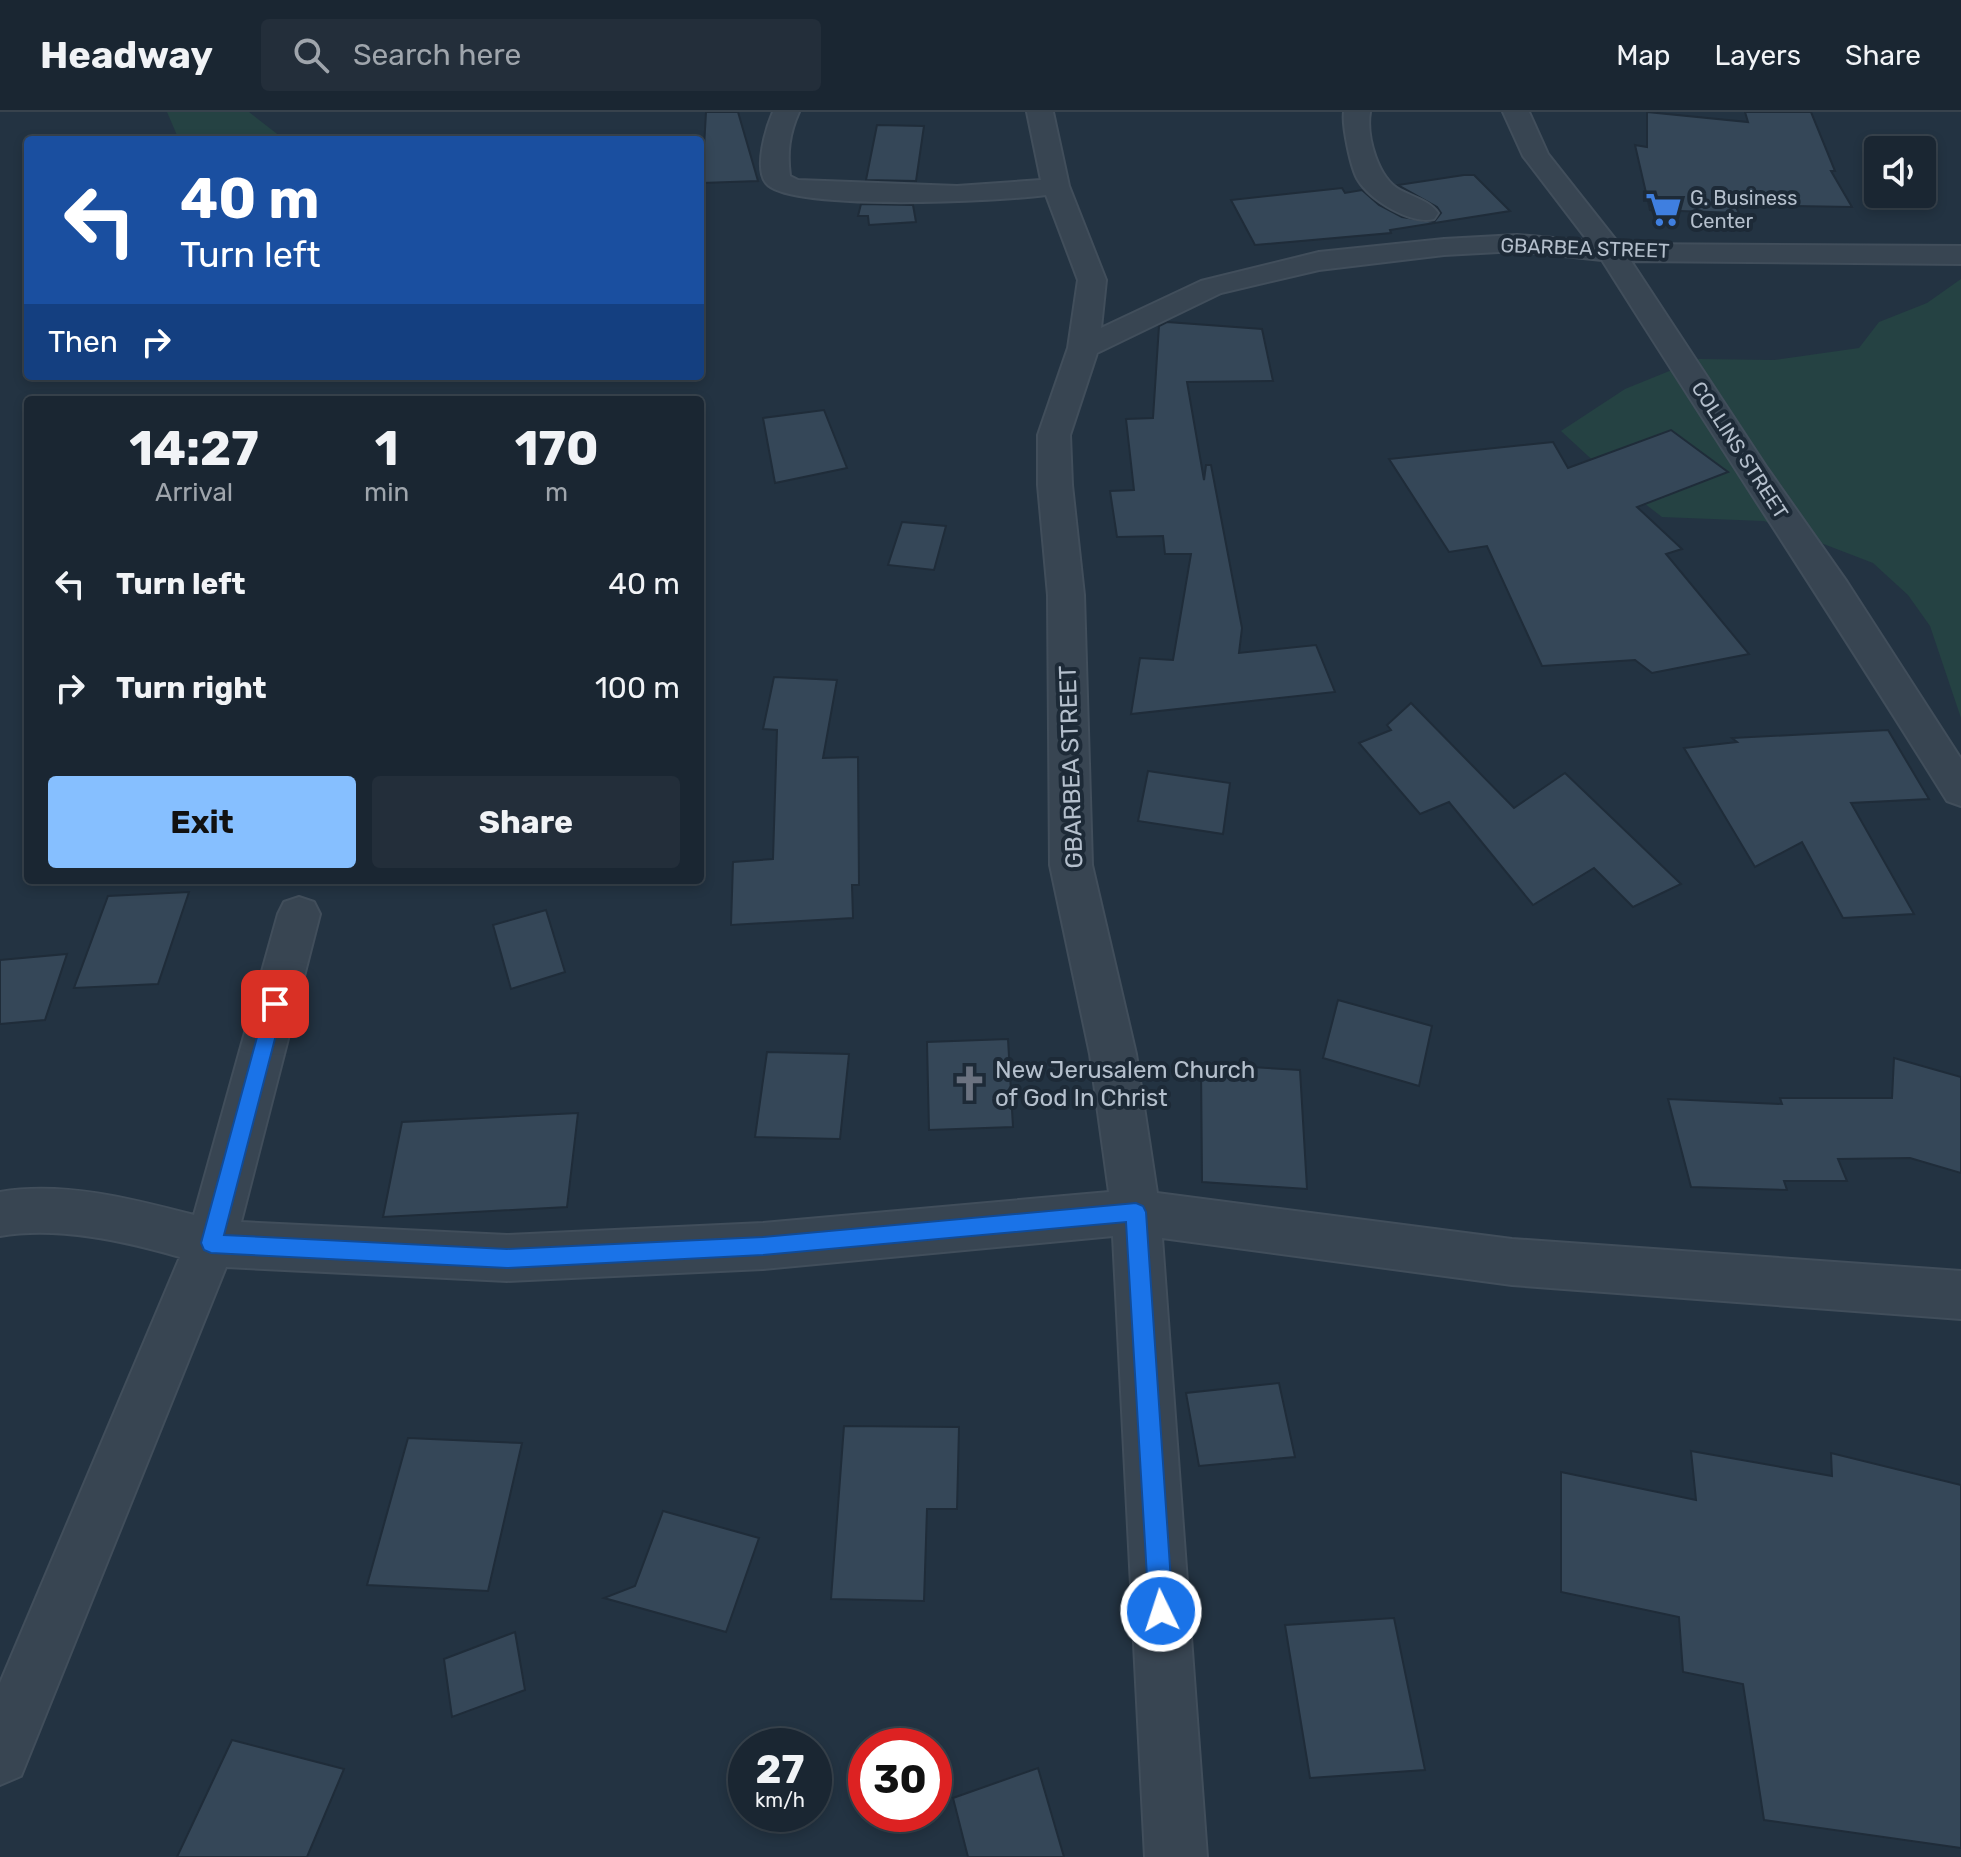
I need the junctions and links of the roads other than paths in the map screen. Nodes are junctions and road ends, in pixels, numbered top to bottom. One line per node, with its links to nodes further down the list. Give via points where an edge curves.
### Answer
1 (786, 112): 5 (street, via 775,132 775,160 777,180 792,188 1013,193)
2 (1040, 112): 5 (street, GBARBEA STREET)
3 (1357, 112): 6 (street, via 1354,122 1369,177 1387,194)
4 (1516, 112): 7 (street, COLLINS STREET, via 1536,156)
5 (1056, 186): 9 (street, GBARBEA STREET, via 1092,280)
6 (1424, 213)
7 (1611, 252): 8 (street, GBARBEA STREET); 9 (street, GBARBEA STREET, via 1517,243 1319,261 1211,287); 10 (street, COLLINS STREET)
8 (1961, 255)
9 (1083, 348): 12 (street, GBARBEA STREET, via 1054,435 1066,595 1071,865 1113,1054)
10 (1961, 791)
11 (299, 914): 14 (street)
12 (1136, 1212): 14 (street, via 763,1246 507,1258); 15 (street, via 1512,1262); 17 (street, GBARBEA STREET)
13 (0, 1214): 14 (street, via 29,1209 136,1222)
14 (211, 1243): 16 (street)
15 (1961, 1295)
16 (0, 1755)
17 (1176, 1857)

